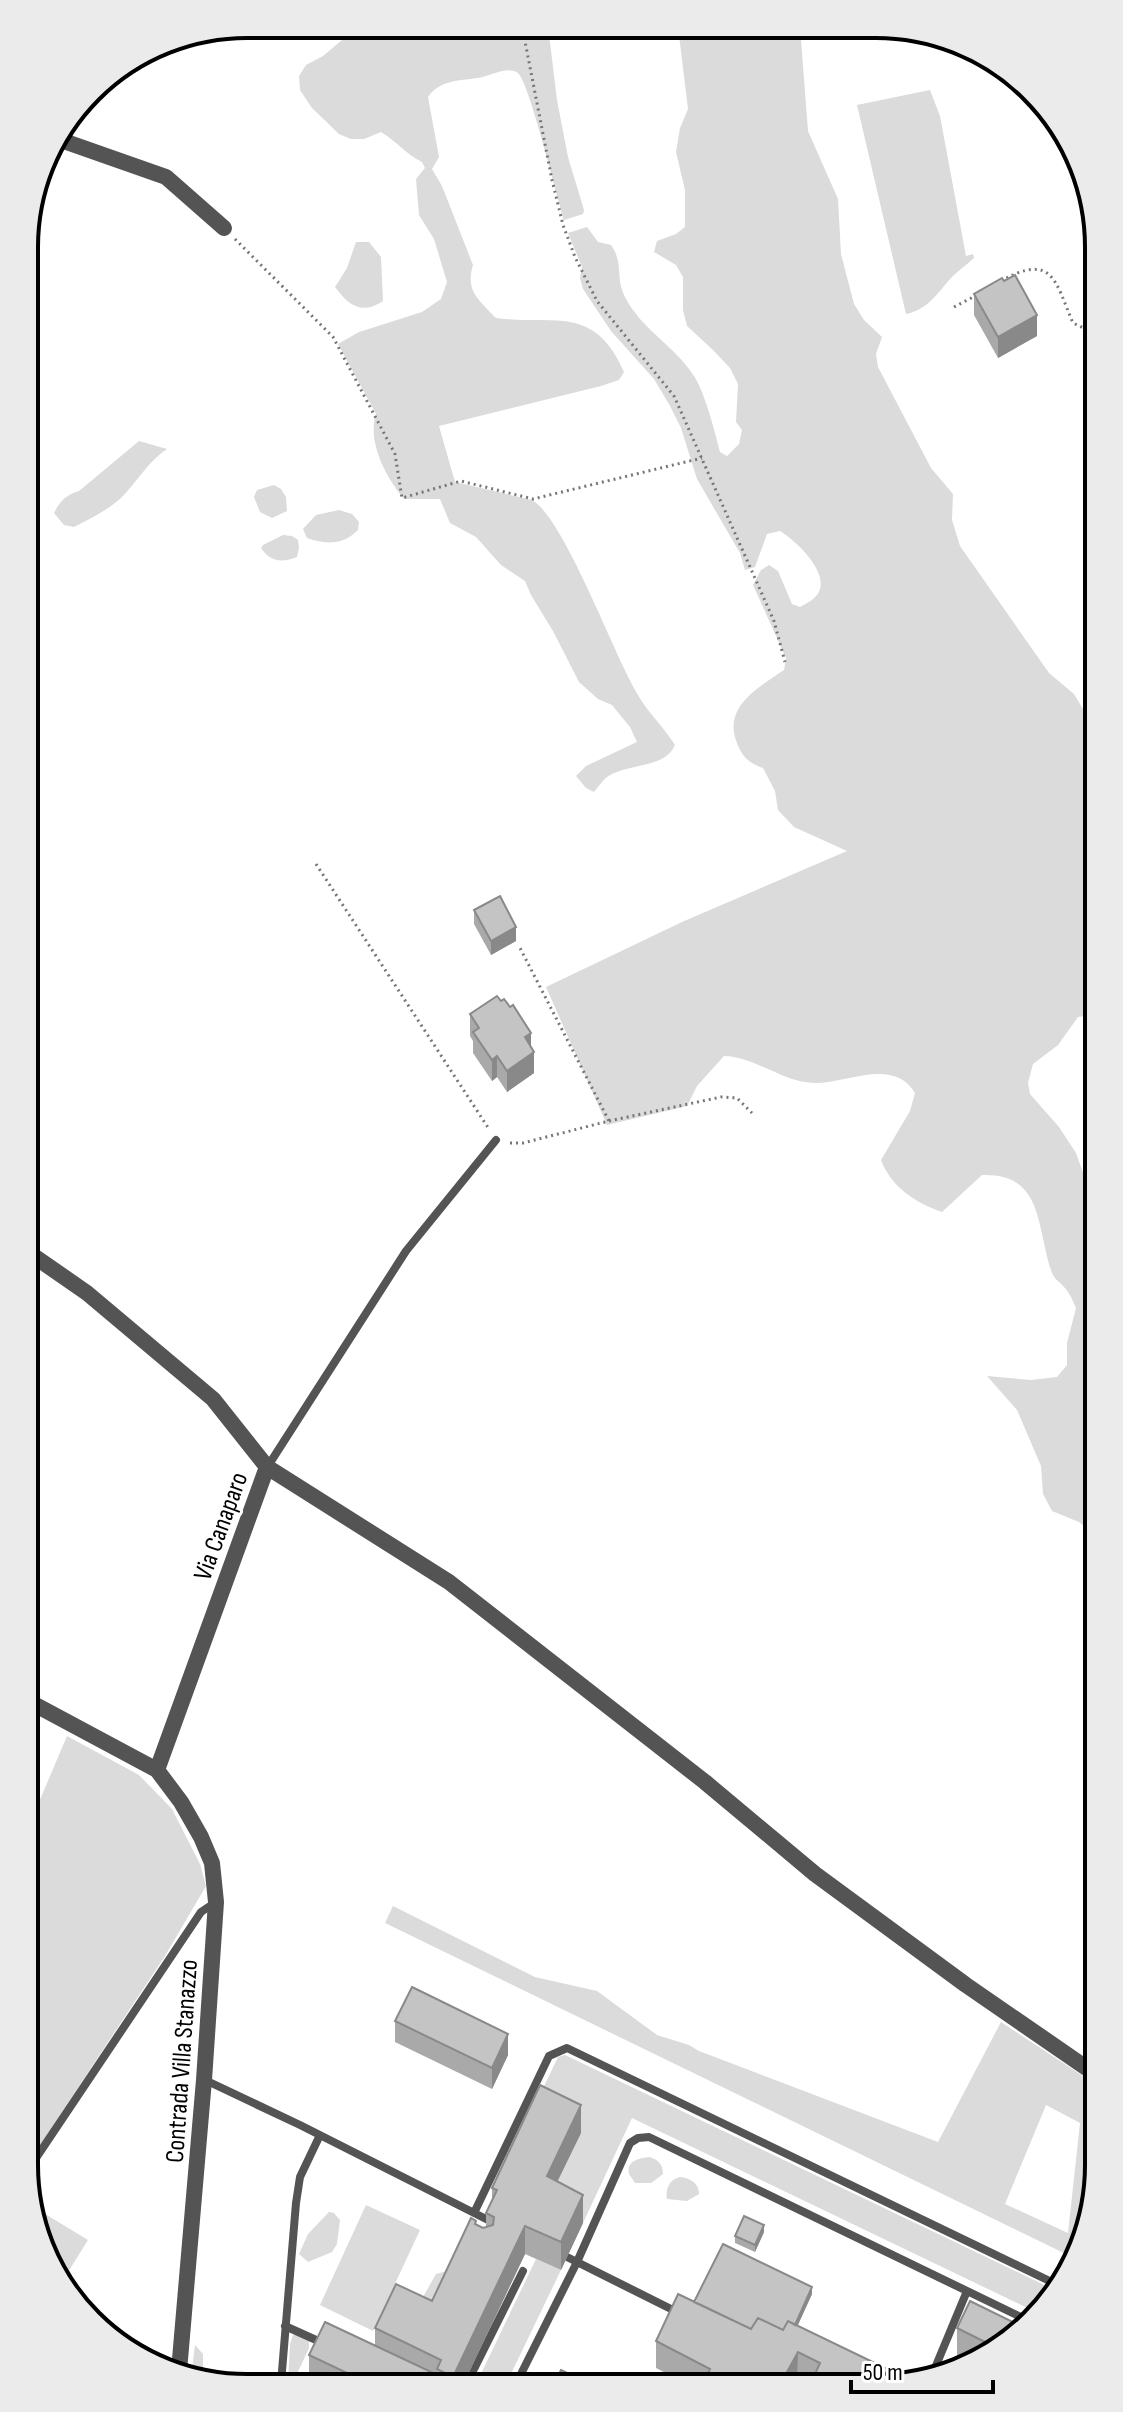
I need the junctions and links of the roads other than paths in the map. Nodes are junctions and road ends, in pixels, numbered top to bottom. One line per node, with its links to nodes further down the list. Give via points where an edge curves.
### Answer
1 (67, 142): 2 (street, via 166,177)
2 (224, 228)
3 (496, 1140): 5 (lane, via 406,1251)
4 (38, 1259): 5 (street, Via Canaparo, via 87,1293 213,1399)
5 (267, 1467): 7 (street, Via Canaparo); 9 (street, via 449,1582 815,1874)
6 (38, 1706): 7 (street)
7 (157, 1770): 8 (street, Contrada Villa Stanazzo, via 201,1837 212,1863)
8 (216, 1902): 10 (street, Contrada Villa Stanazzo); 12 (lane, via 201,1912)
9 (1085, 2067)
10 (204, 2080): 11 (lane); 24 (street, Contrada Villa Stanazzo)
11 (320, 2135): 13 (lane); 22 (lane, via 300,2177)
12 (38, 2155)
13 (474, 2213): 14 (lane); 18 (lane, via 549,2056 567,2048)
14 (495, 2223)
15 (567, 2257): 16 (lane)
16 (577, 2262): 19 (lane, via 630,2143 649,2137); 20 (lane); 28 (lane)
17 (523, 2271): 27 (lane)
18 (1050, 2281)
19 (967, 2291): 21 (lane); 25 (lane)
20 (685, 2315)
21 (1020, 2316)
22 (285, 2326): 23 (lane); 26 (lane)
23 (341, 2351)
24 (180, 2362)
25 (936, 2365)
26 (282, 2374)
27 (472, 2374)
28 (521, 2374)

